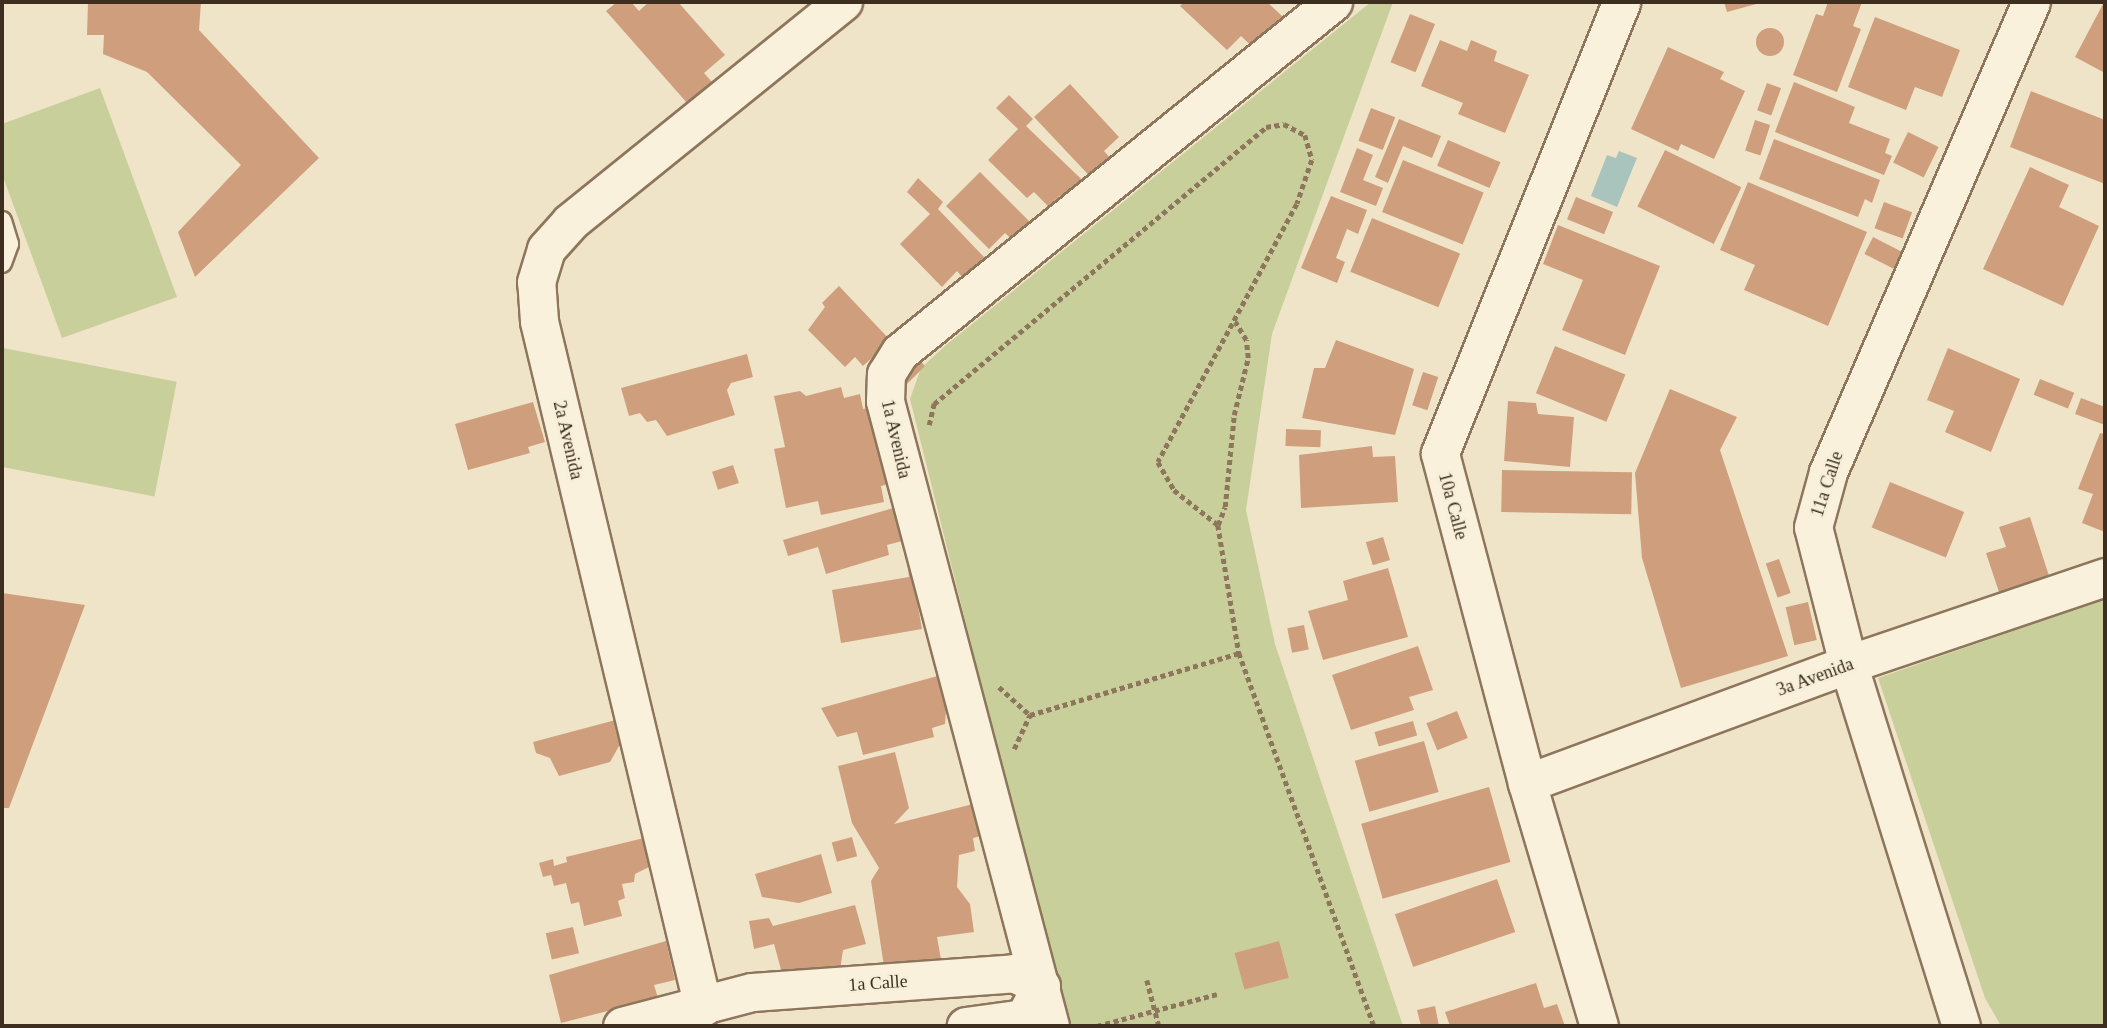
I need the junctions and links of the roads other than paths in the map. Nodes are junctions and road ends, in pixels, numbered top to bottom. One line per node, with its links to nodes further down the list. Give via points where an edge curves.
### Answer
1 (843, 2): 11 (street, 2a Avenida, via 570,222 546,249 536,282 539,321)
2 (1334, 2): 10 (street, 1a Avenida, via 900,352 886,374 885,401)
3 (1621, 2): 9 (street, 10a Calle, via 1440,453)
4 (2031, 2): 8 (street, 11a Calle, via 1828,472 1814,527)
5 (2, 220): 6 (lane, via 9,244)
6 (2, 263)
7 (2105, 577): 8 (street, 3a Avenida)
8 (1848, 664): 9 (street, 3a Avenida); 17 (street, 11a Calle)
9 (1527, 783): 16 (street, 10a Calle)
10 (1041, 986): 11 (street, 1a Calle, via 1014,972 752,992); 14 (street, via 1024,1018); 15 (street, 1a Avenida)
11 (695, 1016): 12 (street, 1a Calle); 13 (street, via 730,1010)
12 (622, 1026)
13 (742, 1026)
14 (966, 1026)
15 (1050, 1026)
16 (1599, 1026)
17 (1961, 1026)

